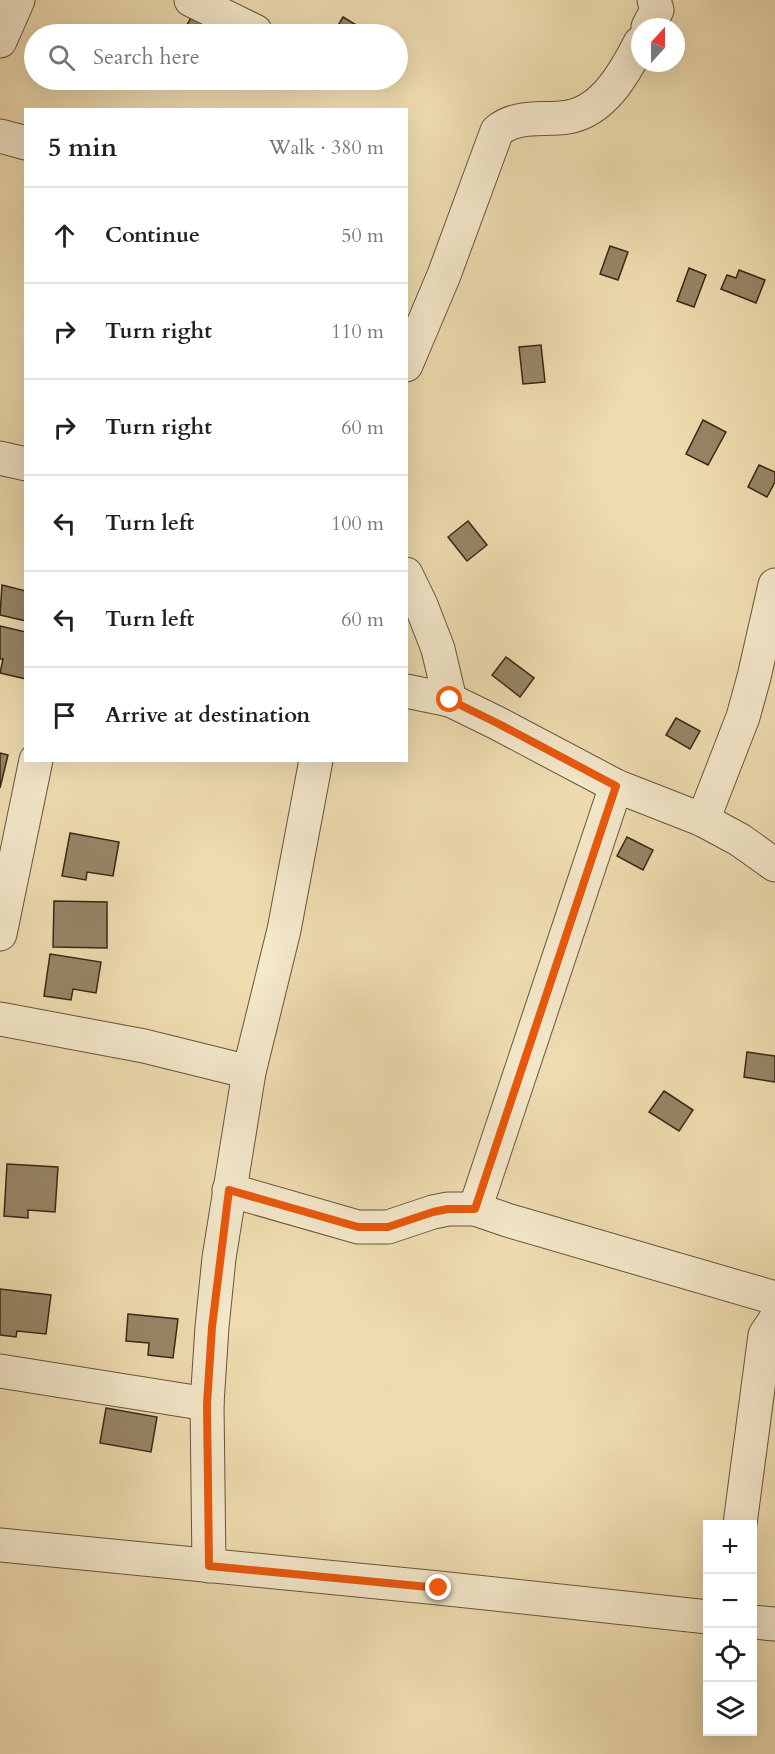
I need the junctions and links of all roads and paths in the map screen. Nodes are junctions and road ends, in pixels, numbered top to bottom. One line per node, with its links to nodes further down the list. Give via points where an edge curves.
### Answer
1 (18, 0): 4 (street)
2 (191, 0): 3 (street)
3 (241, 24)
4 (0, 41)
5 (631, 60): 8 (street, via 595,106 568,117 513,121 496,131 444,276)
6 (0, 136): 7 (street)
7 (24, 142)
8 (408, 360)
9 (0, 458): 10 (street)
10 (24, 464)
11 (408, 578): 14 (street, via 438,649)
12 (775, 585): 18 (street, via 743,717)
13 (408, 691): 14 (street)
14 (450, 700): 17 (street)
15 (36, 762): 20 (street)
16 (316, 762): 22 (street, via 284,930)
17 (616, 786): 18 (street); 24 (street)
18 (703, 820): 19 (street)
19 (775, 865)
20 (0, 934)
21 (0, 1019): 22 (street, via 144,1046)
22 (249, 1072): 23 (street)
23 (229, 1190): 24 (street, via 358,1227 388,1227 433,1212); 28 (street)
24 (475, 1209): 25 (street)
25 (775, 1298)
26 (775, 1320): 29 (street, via 765,1335)
27 (0, 1371): 28 (street)
28 (207, 1404): 31 (street)
29 (741, 1520)
30 (0, 1545): 31 (street)
31 (209, 1566): 32 (street)
32 (703, 1616)
33 (757, 1622): 34 (street)
34 (775, 1624)

